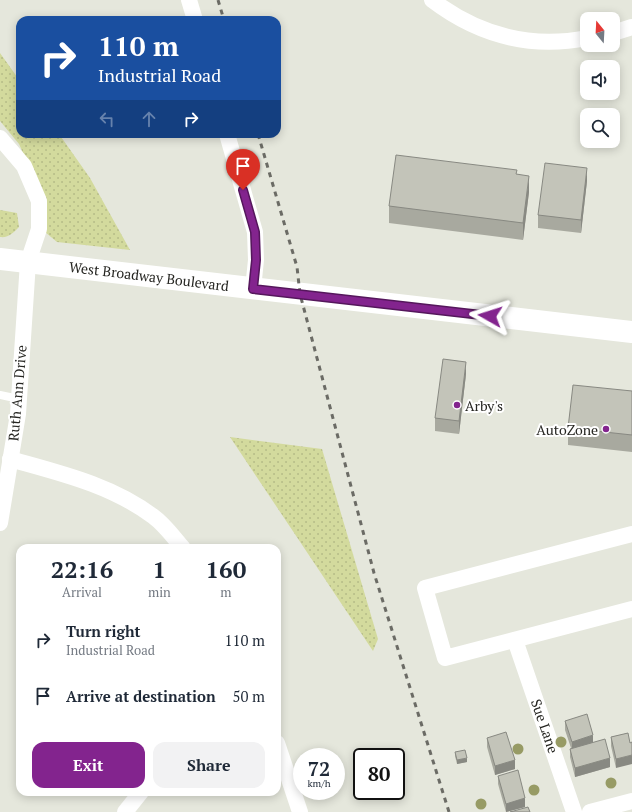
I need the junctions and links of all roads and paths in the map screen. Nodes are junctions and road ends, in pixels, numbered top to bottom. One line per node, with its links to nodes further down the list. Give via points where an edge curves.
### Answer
1 (189, 0): 3 (street)
2 (432, 0): 6 (street, via 477,27 512,39 540,42)
3 (194, 16)
4 (632, 28): 5 (street)
5 (620, 31)
6 (580, 39)
7 (0, 138): 10 (street, Ruth Ann Drive, via 24,166 39,200 39,229)
8 (228, 138): 11 (street, via 255,232)
9 (0, 259): 10 (highway, West Broadway Boulevard)
10 (28, 262): 11 (highway, West Broadway Boulevard); 14 (street, Ruth Ann Drive)
11 (253, 289): 12 (highway, West Broadway Boulevard)
12 (632, 332)
13 (0, 395): 14 (lane)
14 (19, 399): 15 (street, Ruth Ann Drive)
15 (10, 459): 16 (street, Ruth Ann Drive); 18 (street, via 80,478 126,499 154,517)
16 (0, 523)
17 (632, 534): 20 (street, via 425,588 445,658)
18 (179, 544)
19 (632, 609): 20 (street)
20 (515, 640): 26 (street, Sue Lane)
21 (281, 755): 25 (street)
22 (138, 796): 24 (street)
23 (632, 801): 27 (street)
24 (125, 812)
25 (300, 812)
26 (574, 812)
27 (590, 812)

